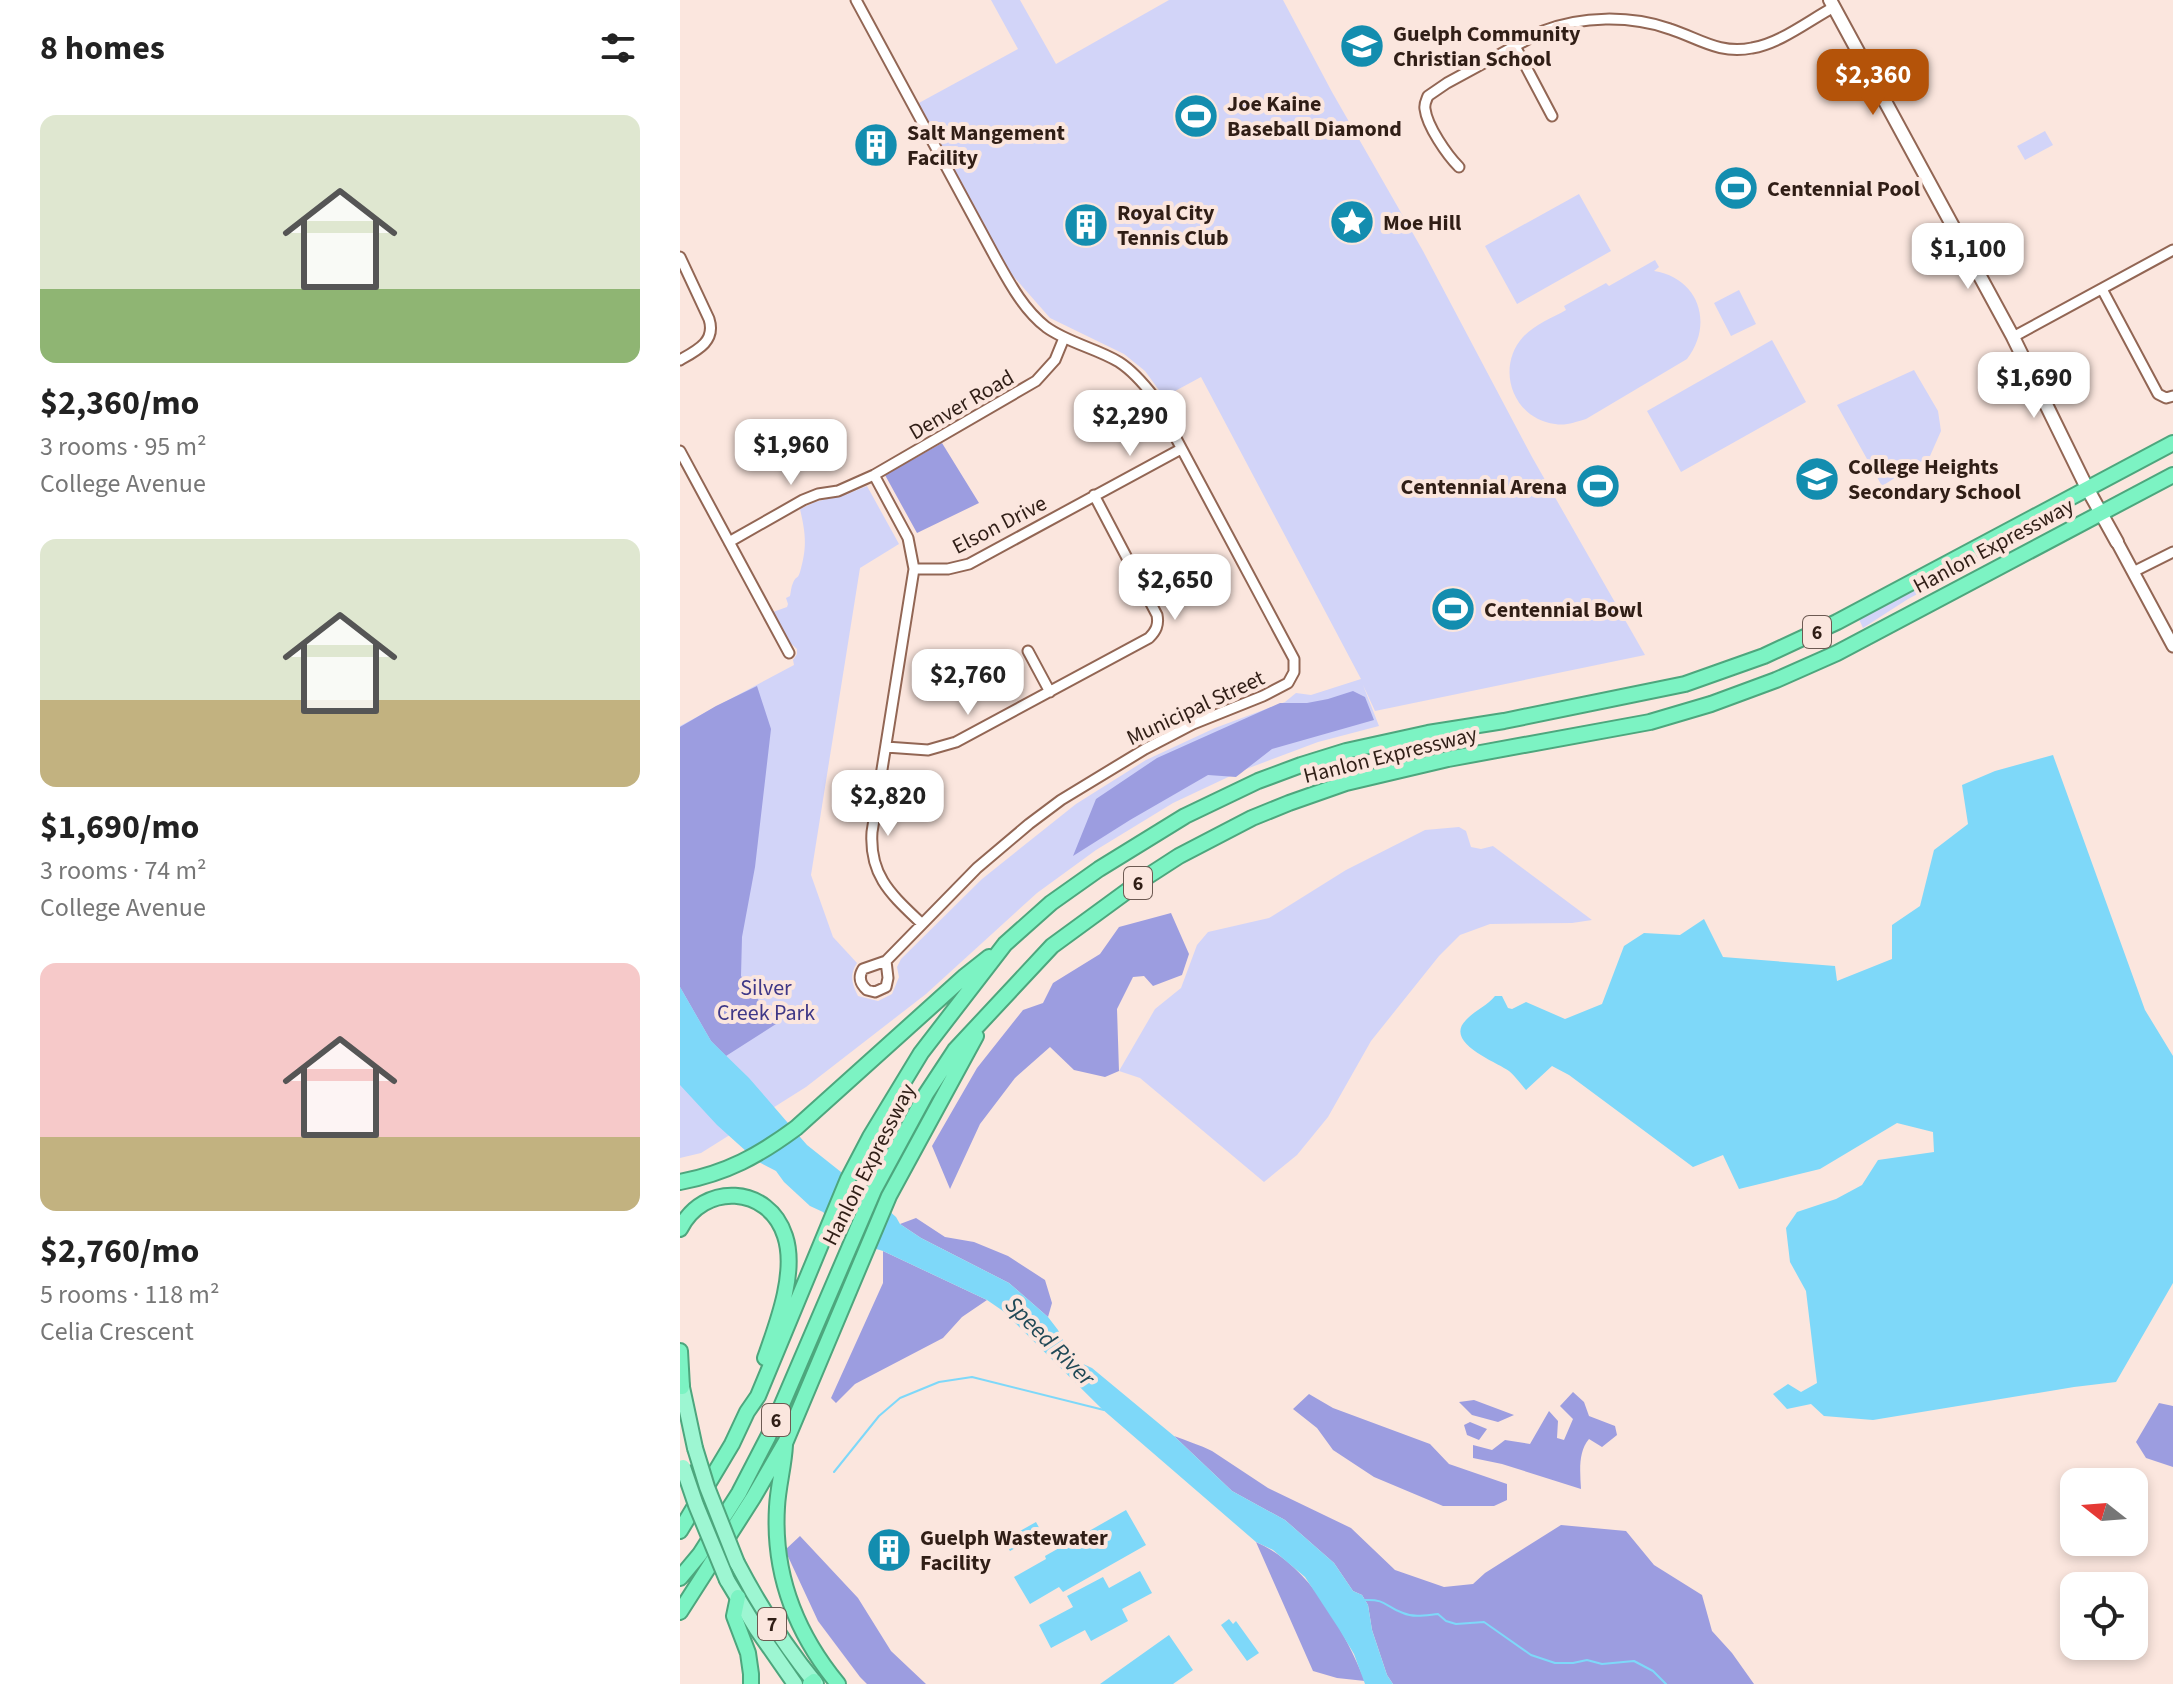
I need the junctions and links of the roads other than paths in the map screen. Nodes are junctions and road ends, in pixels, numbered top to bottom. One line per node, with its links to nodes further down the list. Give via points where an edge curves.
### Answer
1 (856, 0): 10 (street, Municipal Street, via 1019,298)
2 (1832, 4): 3 (street, via 1753,48 1715,48 1657,25 1610,20 1557,26); 9 (main road)
3 (1515, 46): 4 (street); 5 (street, via 1428,96 1424,110)
4 (1552, 116)
5 (1459, 167)
6 (2173, 250): 8 (street)
7 (680, 257): 11 (street, via 711,328 705,344)
8 (2102, 289): 9 (street); 12 (street, via 2158,394)
9 (2013, 337): 18 (main road)
10 (1064, 338): 14 (street, Municipal Street, via 1130,370 1154,397); 16 (street, Denver Road, via 1055,360 1036,381)
11 (680, 360)
12 (2173, 396)
13 (2173, 443): 18 (highway, Hanlon Expressway / 6)
14 (1181, 449): 19 (street, Elson Drive); 31 (street, Municipal Street, via 1294,659 1293,677 1278,689 1145,749 1061,800 978,867)
15 (680, 451): 21 (street)
16 (874, 475): 21 (street, Denver Road, via 803,500); 24 (street, via 908,538)
17 (2173, 475): 20 (highway, Hanlon Expressway / 6)
18 (2087, 488): 20 (main road); 32 (highway, Hanlon Expressway / 6, via 1825,628 1724,671 1592,704 1346,751 1258,781 1185,816 1099,869)
19 (1094, 495): 24 (street, Elson Drive, via 969,564); 29 (street, via 1157,615 1157,627 1149,638)
20 (2102, 513): 22 (main road); 34 (highway, Hanlon Expressway / 6, via 1837,653 1750,690 1650,722 1346,783 1252,818 1179,856 1052,946)
21 (729, 542): 28 (street)
22 (2117, 542): 25 (street)
23 (2173, 552): 25 (street)
24 (914, 569): 30 (street)
25 (2133, 572): 26 (street)
26 (2173, 646)
27 (1028, 651): 29 (street)
28 (789, 653)
29 (1050, 692): 30 (street, via 946,746)
30 (886, 747): 31 (street, via 873,855 888,890)
31 (922, 924): 33 (street, Municipal Street)
32 (1005, 944): 35 (highway, via 769,1148 747,1161); 39 (highway, Hanlon Expressway / 6, via 921,1053 870,1137)
33 (886, 961)
34 (987, 1018): 40 (highway, via 889,1196); 43 (highway, Hanlon Expressway / 6, via 955,1050 893,1153 768,1437 739,1493)
35 (680, 1182)
36 (680, 1229): 39 (highway, via 697,1206 730,1195 767,1208 786,1237 785,1291)
37 (680, 1351): 38 (highway)
38 (681, 1383): 46 (main road, 7, bridge, via 695,1448 737,1563)
39 (747, 1412): 42 (highway, Hanlon Expressway / 6)
40 (786, 1441): 45 (highway); 49 (highway, via 777,1503 781,1570 803,1633)
41 (682, 1461): 44 (main road, 7, bridge, via 705,1530)
42 (680, 1531)
43 (680, 1578)
44 (738, 1597): 47 (highway, via 734,1616 748,1653); 48 (main road, 7)
45 (680, 1612)
46 (813, 1683)
47 (751, 1684)
48 (795, 1684)
49 (838, 1684)

